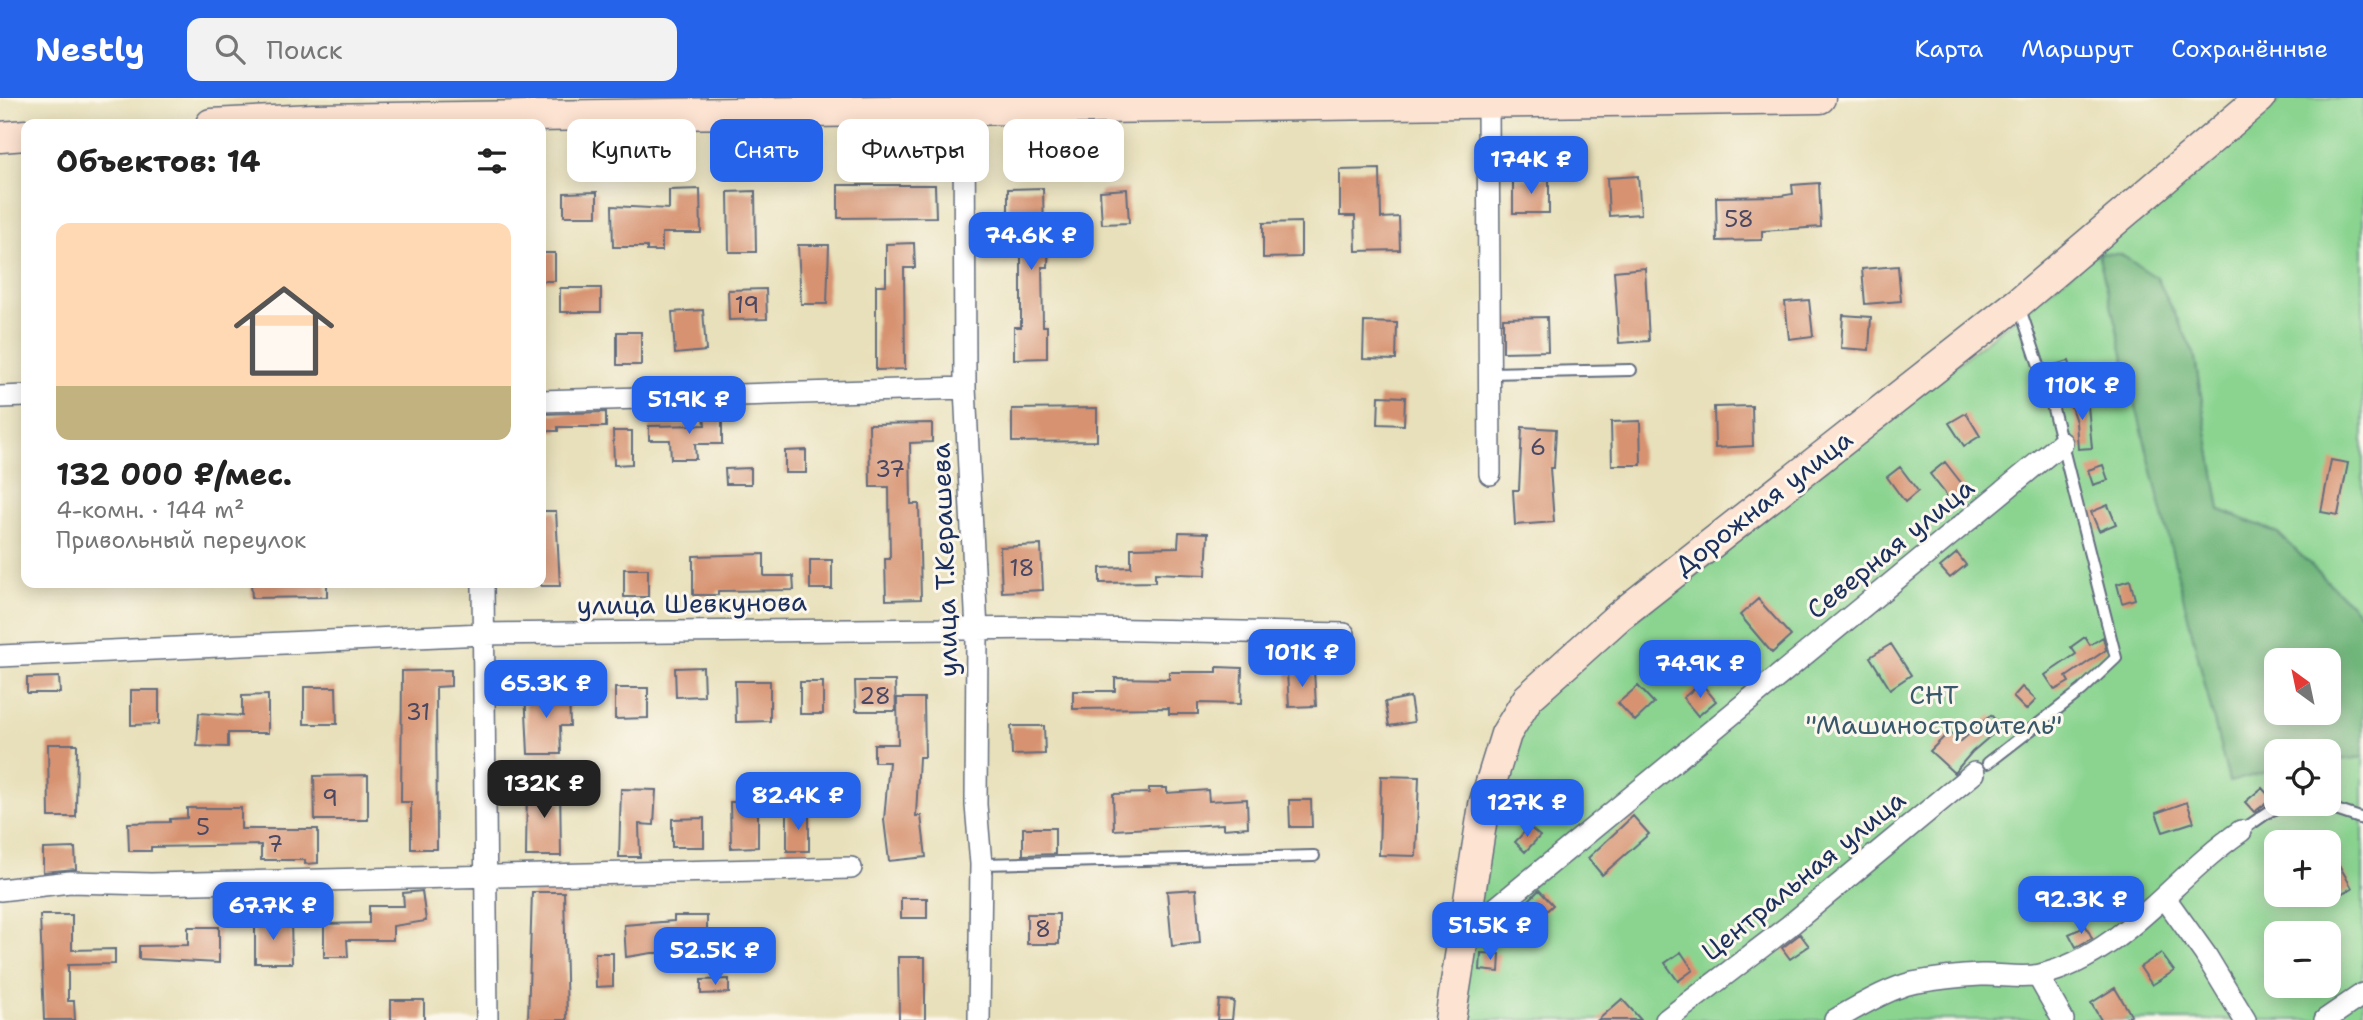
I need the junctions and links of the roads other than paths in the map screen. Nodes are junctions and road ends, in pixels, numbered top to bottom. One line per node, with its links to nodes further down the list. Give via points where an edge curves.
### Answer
1 (1792, 98): 2 (street); 5 (street)
2 (1820, 98)
3 (2256, 100): 11 (street, Дорожная улица)
4 (1086, 103): 5 (street); 6 (street)
5 (1488, 103): 13 (street)
6 (964, 104): 7 (street); 14 (street, улица Т.Керашева)
7 (470, 113): 8 (street)
8 (296, 119)
9 (21, 135): 10 (street)
10 (0, 136)
11 (2018, 303): 18 (lane); 36 (street, Дорожная улица, via 1618,617 1528,698 1494,765)
12 (1631, 370): 13 (lane)
13 (1489, 373): 19 (street)
14 (965, 388): 17 (street); 21 (street, улица Т.Керашева)
15 (21, 396): 16 (street)
16 (0, 397)
17 (546, 401)
18 (2062, 443): 25 (lane, via 2116,657 2082,690); 36 (street, Северная улица)
19 (1490, 474)
20 (483, 588): 22 (street)
21 (977, 631): 22 (street, улица Шевкунова); 23 (street, улица Шевкунова, via 1041,628); 31 (street, улица Т.Керашева, via 976,805)
22 (483, 634): 24 (street, улица Шевкунова); 33 (street)
23 (1344, 634)
24 (0, 656)
25 (1981, 768): 43 (street, Центральная улица, via 1789,926)
26 (2341, 812): 28 (lane)
27 (2264, 815): 29 (lane)
28 (2363, 819)
29 (2241, 831): 35 (street, via 2208,853)
30 (1314, 856): 31 (lane)
31 (981, 864): 41 (street, улица Т.Керашева)
32 (851, 868): 33 (street)
33 (486, 876): 34 (street, via 70,882); 40 (street)
34 (0, 890)
35 (2165, 898): 37 (street, via 2111,942); 45 (street)
36 (1462, 936): 42 (street, Дорожная улица)
37 (2038, 976): 39 (street, via 1981,975 1910,984); 44 (street)
38 (2363, 993): 46 (street)
39 (1841, 1019)
40 (487, 1020)
41 (979, 1020)
42 (1450, 1020)
43 (1665, 1020)
44 (2063, 1020)
45 (2245, 1020)
46 (2325, 1020)

